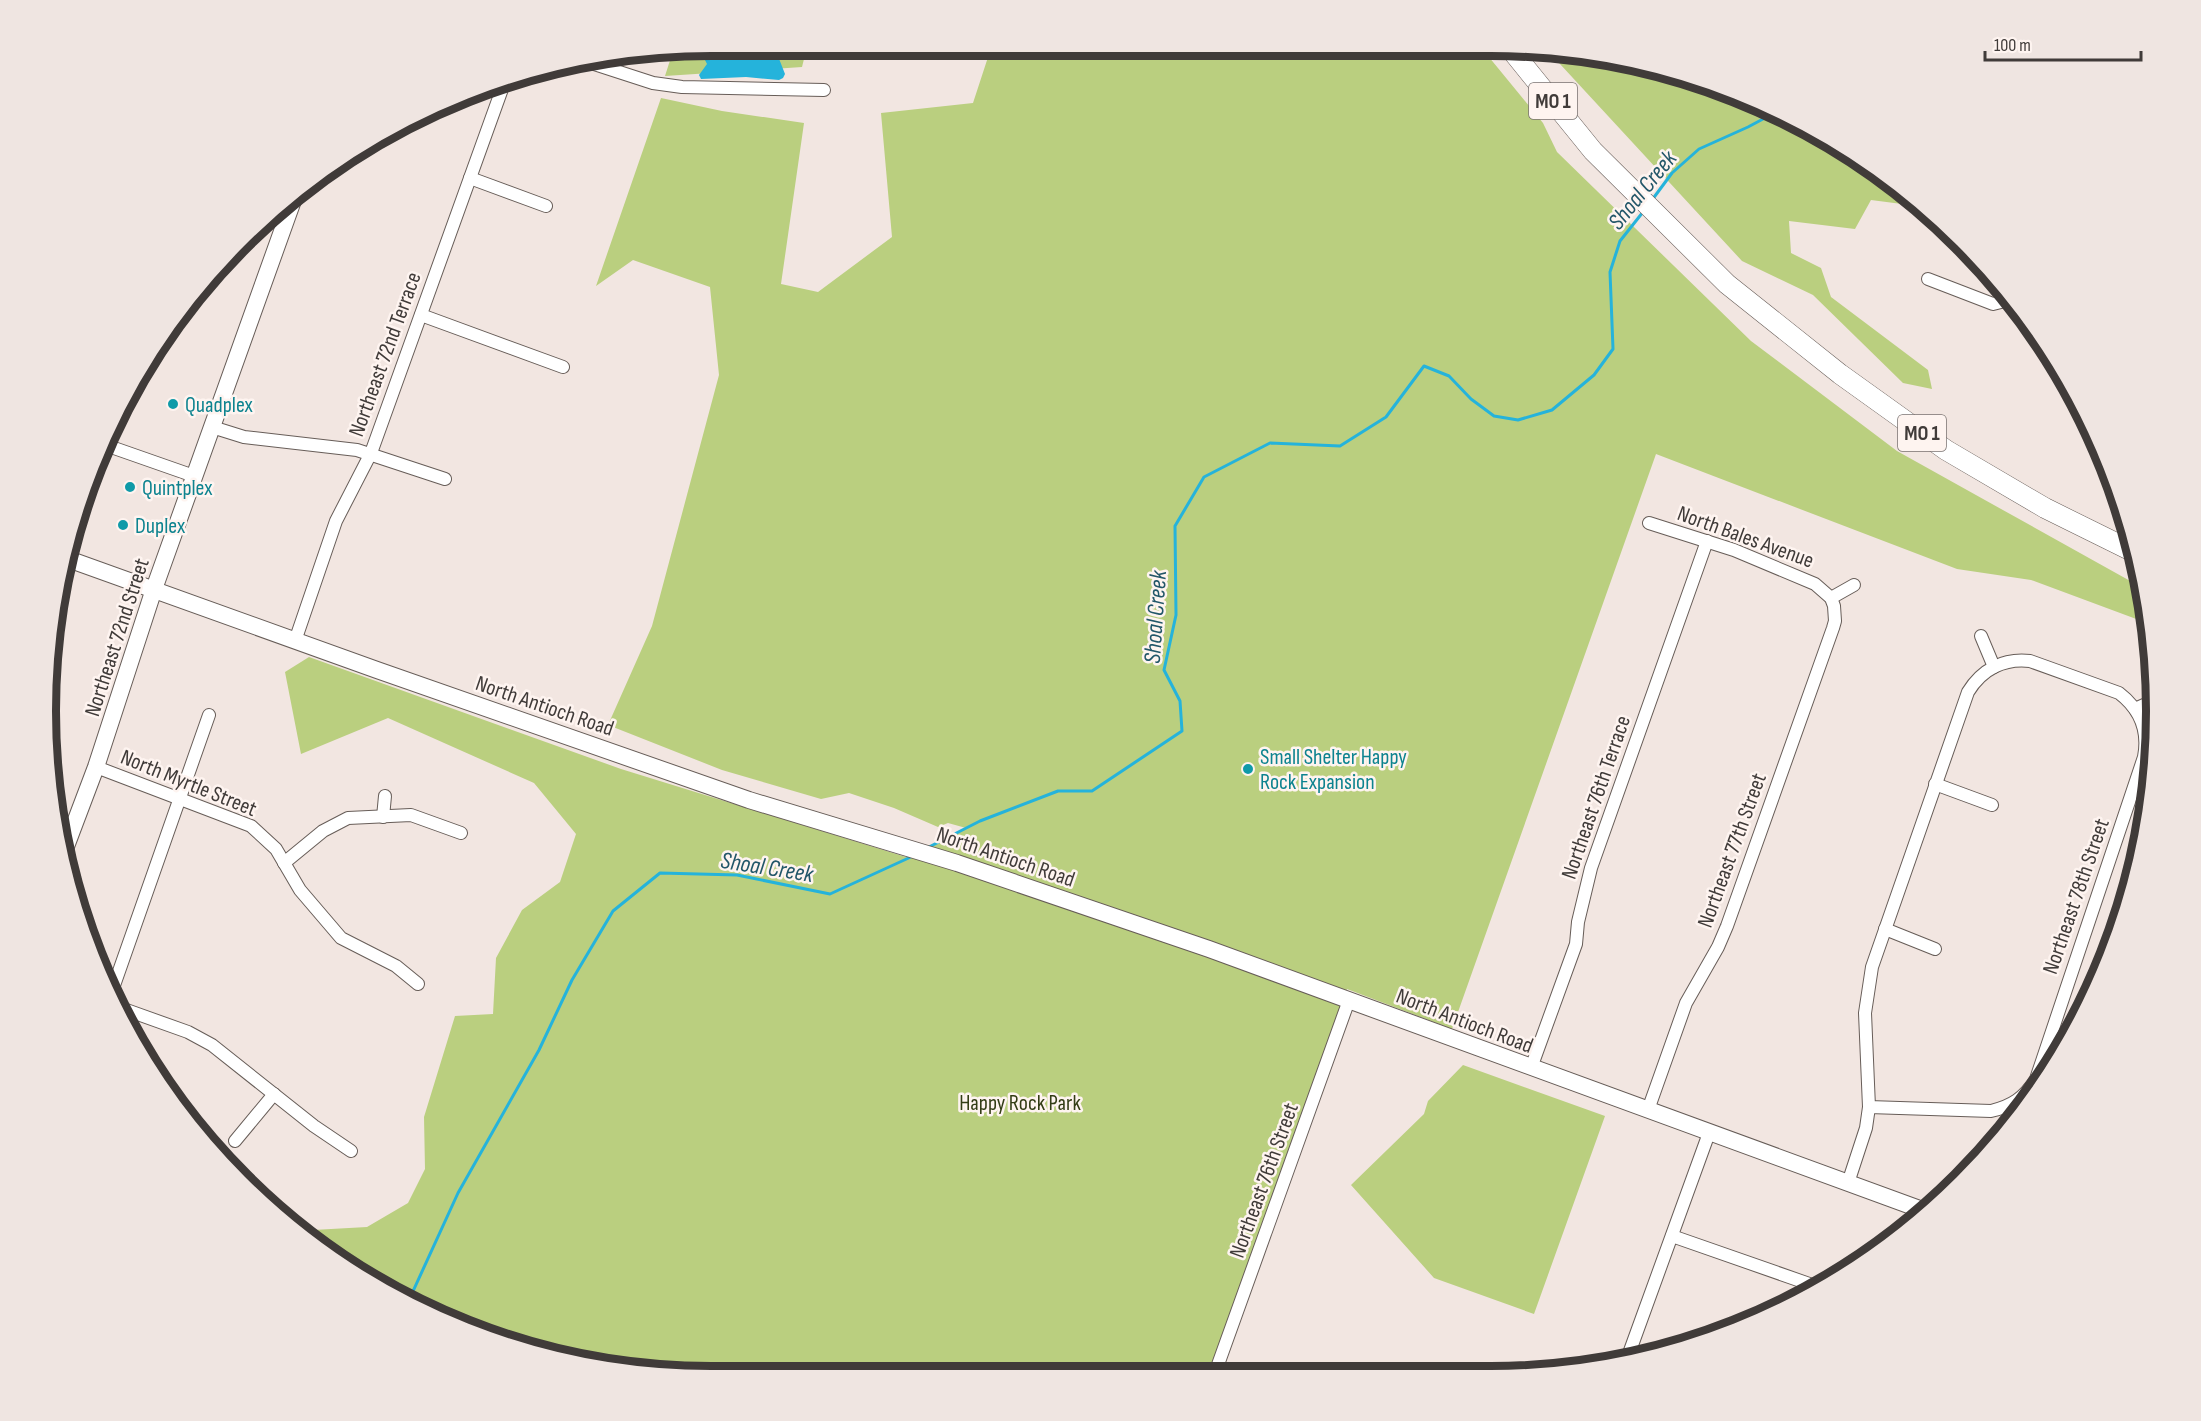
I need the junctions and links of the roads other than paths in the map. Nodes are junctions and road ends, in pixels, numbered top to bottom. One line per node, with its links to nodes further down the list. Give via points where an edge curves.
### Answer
1 (1517, 57): 19 (main road, MO 1, via 1593,151 1727,284 1840,374 1946,450 2045,508)
2 (599, 65): 4 (street, via 653,83 682,87)
3 (502, 89): 5 (street, Northeast 72nd Terrace)
4 (824, 90)
5 (470, 178): 6 (street); 10 (street, Northeast 72nd Terrace)
6 (546, 206)
7 (290, 209): 12 (street, Northeast 72nd Street)
8 (1928, 279): 9 (street, via 1993,304)
9 (2002, 302)
10 (420, 315): 11 (street); 14 (street, Northeast 72nd Terrace)
11 (563, 367)
12 (212, 427): 14 (street, via 244,437); 15 (street, Northeast 72nd Street)
13 (111, 446): 15 (street)
14 (371, 453): 16 (street); 25 (street, Northeast 72nd Terrace, via 336,521)
15 (194, 476): 22 (street, Northeast 72nd Street)
16 (445, 479)
17 (1649, 523): 18 (street, North Bales Avenue)
18 (1707, 541): 23 (street, North Bales Avenue, via 1815,584); 48 (street, Northeast 76th Terrace, via 1591,868 1576,944)
19 (2125, 547)
20 (73, 561): 22 (street, North Antioch Road)
21 (1854, 585): 23 (street, North Bales Avenue)
22 (154, 589): 25 (street, North Antioch Road); 32 (street, Northeast 72nd Street)
23 (1831, 598): 53 (street, Northeast 77th Street, via 1833,628 1727,926 1686,1003)
24 (1981, 636): 26 (street)
25 (295, 641): 45 (street, North Antioch Road, via 749,800 957,863)
26 (1994, 667): 28 (street, Northeast 78th Street, via 2015,660 2030,661 2119,693); 33 (street, via 1976,680 1968,692)
27 (2146, 704): 28 (street)
28 (2135, 709): 30 (street, Northeast 78th Street)
29 (209, 715): 35 (street)
30 (2145, 734)
31 (2143, 759): 47 (street, Northeast 78th Street)
32 (96, 767): 35 (street, North Myrtle Street); 39 (street, Northeast 72nd Street)
33 (1935, 784): 36 (street); 41 (street)
34 (385, 796): 37 (street)
35 (181, 798): 40 (street, North Myrtle Street, via 251,826 276,849); 43 (street)
36 (1992, 805)
37 (383, 817): 38 (street, via 411,815); 40 (street, via 348,818 323,831)
38 (462, 833)
39 (68, 839)
40 (284, 863): 44 (street, North Myrtle Street, via 300,890 341,938 396,966)
41 (1885, 928): 42 (street); 51 (street, via 1872,967 1865,1013)
42 (1935, 949)
43 (115, 983)
44 (418, 984)
45 (1349, 1000): 48 (street, North Antioch Road); 63 (street, Northeast 76th Street)
46 (128, 1010): 49 (street, via 198,1036)
47 (2041, 1065)
48 (1531, 1068): 53 (street, North Antioch Road)
49 (274, 1094): 56 (street); 57 (street)
50 (2015, 1102): 52 (street, Northeast 78th Street)
51 (1869, 1107): 52 (street, via 1991,1111); 58 (street)
52 (2007, 1107): 54 (street)
53 (1648, 1110): 55 (street, North Antioch Road)
54 (2009, 1111)
55 (1709, 1133): 58 (street, North Antioch Road); 60 (street)
56 (235, 1141)
57 (351, 1151)
58 (1848, 1183): 59 (street, North Antioch Road)
59 (1916, 1208)
60 (1672, 1236): 61 (street); 62 (street)
61 (1808, 1283)
62 (1630, 1350)
63 (1218, 1366)

